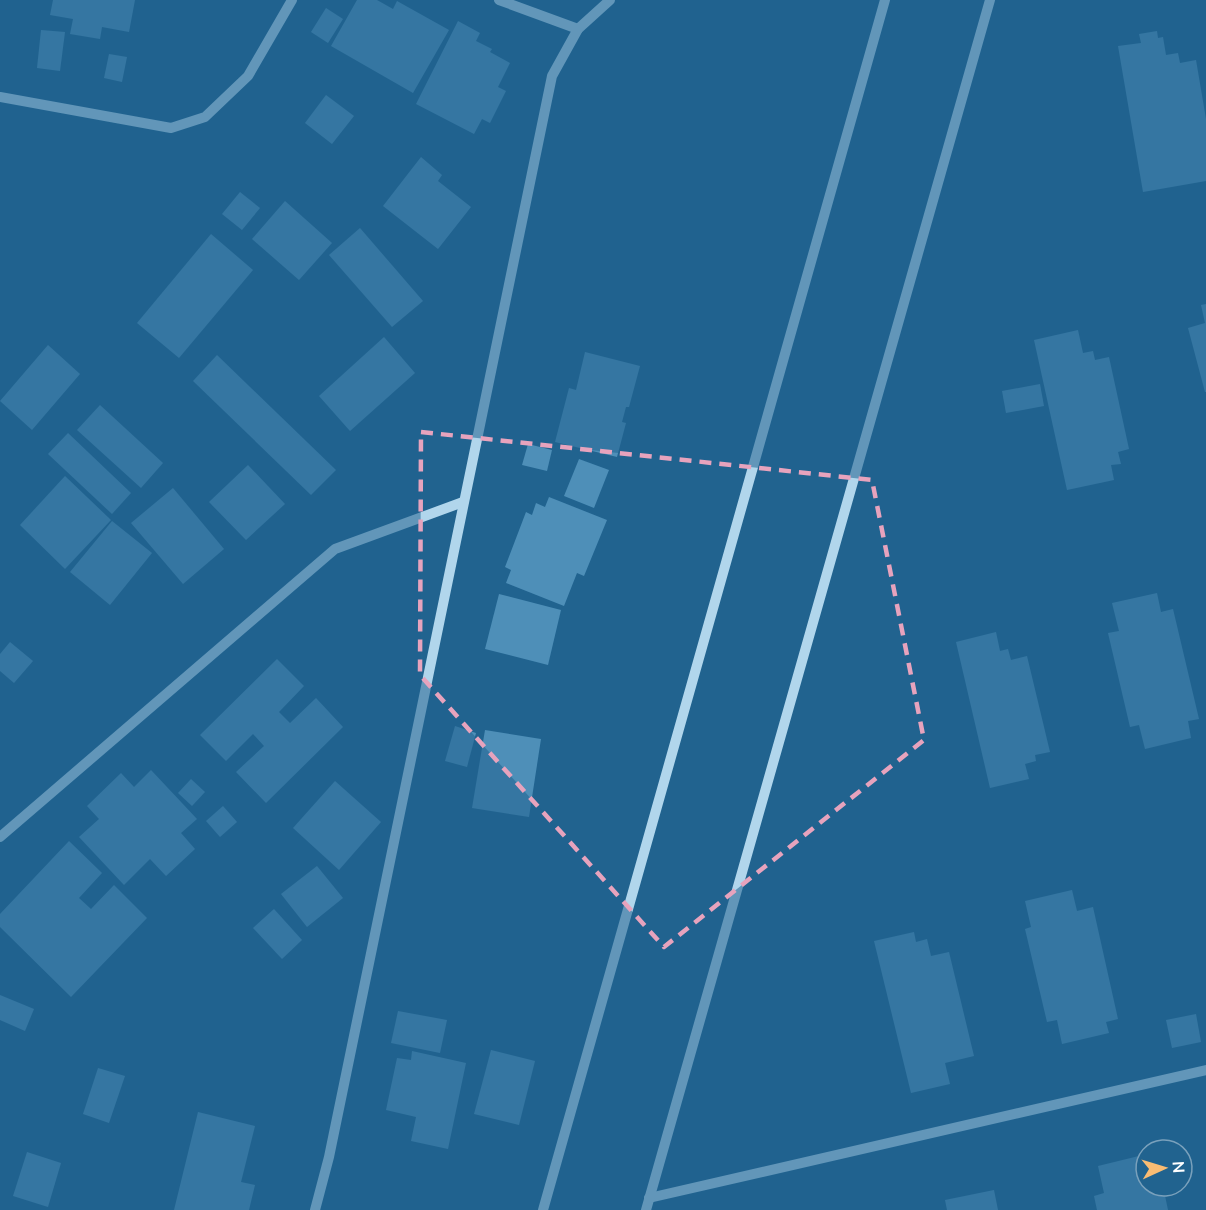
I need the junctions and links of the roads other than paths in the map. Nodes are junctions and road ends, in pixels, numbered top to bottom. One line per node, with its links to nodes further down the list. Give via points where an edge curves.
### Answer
1 (292, 0): 7 (street, via 248,76 205,117 171,128)
2 (499, 0): 6 (street)
3 (610, 0): 6 (street)
4 (885, 0): 13 (street)
5 (990, 0): 11 (street)
6 (578, 28): 8 (street, via 552,76)
7 (0, 97)
8 (463, 502): 9 (street, via 335,549); 12 (street)
9 (0, 837)
10 (1206, 1070): 11 (street)
11 (649, 1198): 14 (street)
12 (315, 1210)
13 (543, 1210)
14 (646, 1210)

